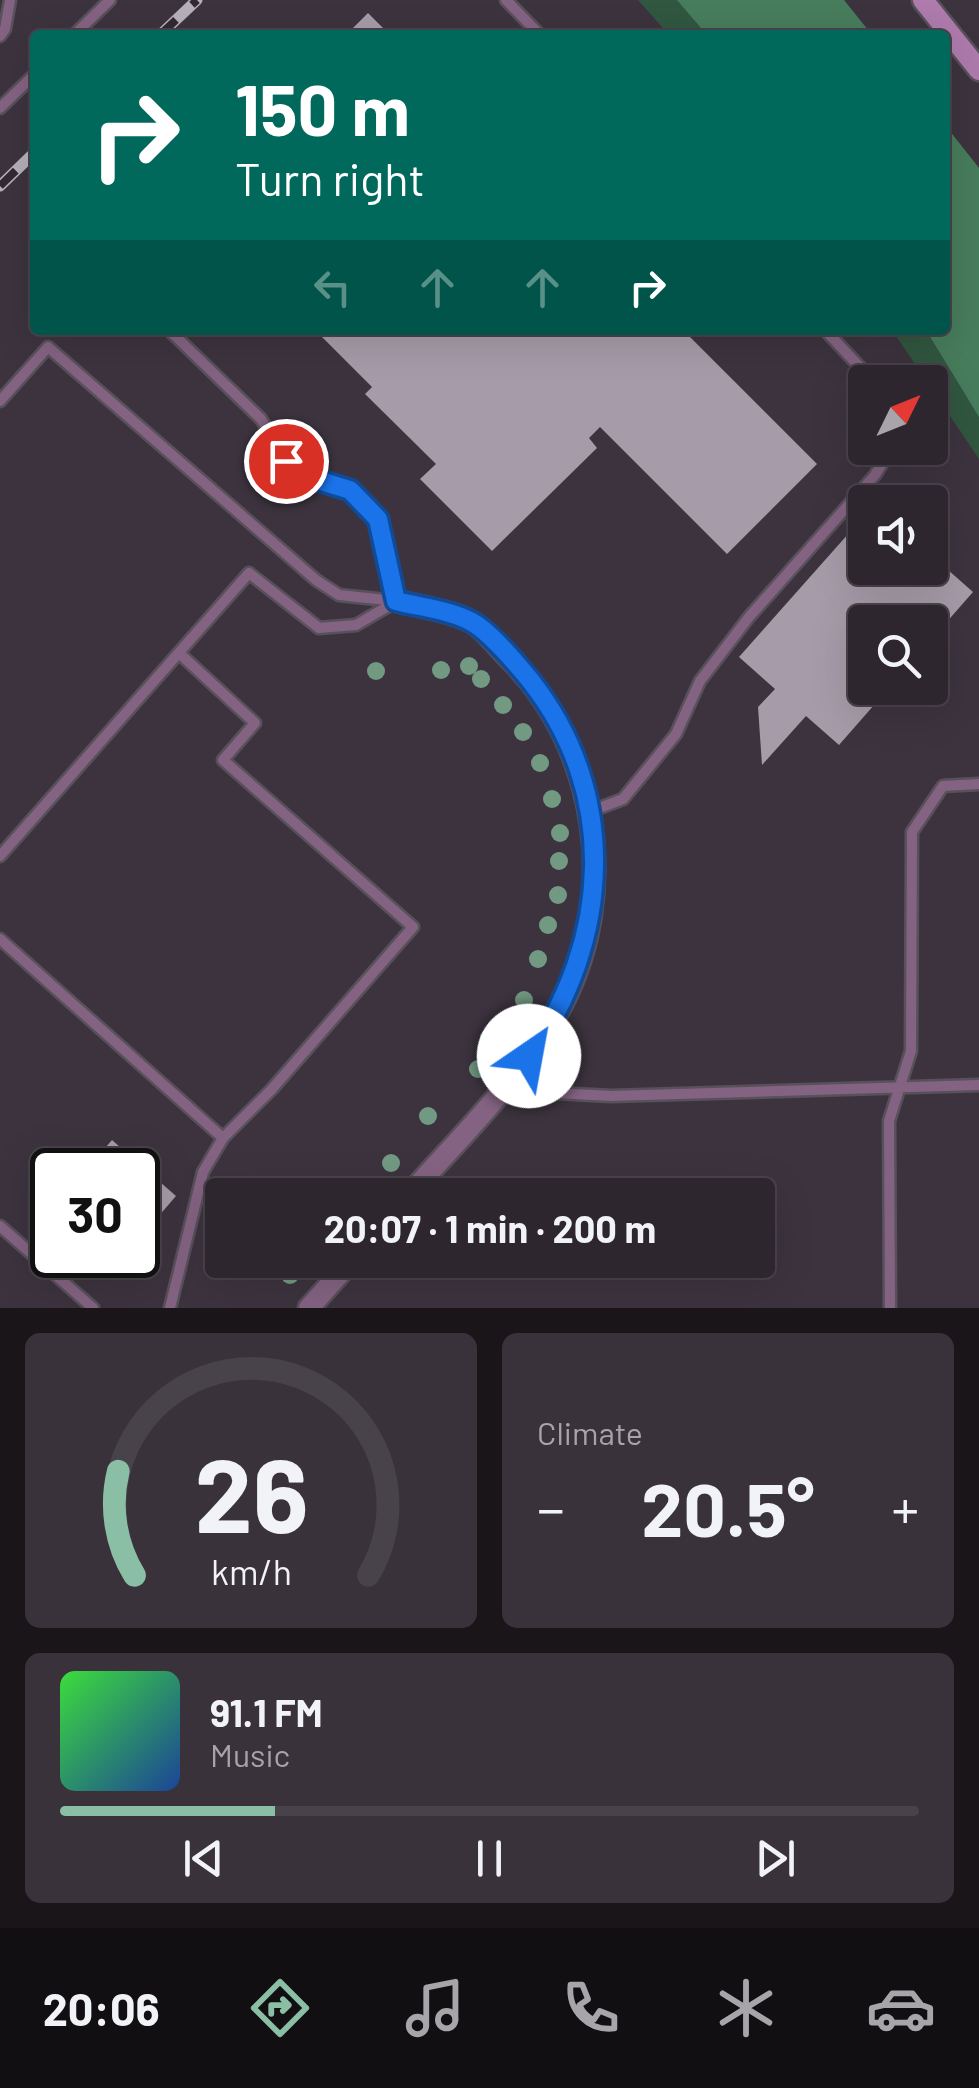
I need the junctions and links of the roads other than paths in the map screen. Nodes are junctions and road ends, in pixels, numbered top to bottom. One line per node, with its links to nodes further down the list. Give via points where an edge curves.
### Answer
1 (10, 0): 9 (lane)
2 (110, 0): 5 (lane)
3 (506, 0): 6 (lane)
4 (922, 0): 7 (main road)
5 (79, 30)
6 (535, 30)
7 (946, 30)
8 (950, 34): 10 (main road)
9 (0, 36)
10 (979, 70)
11 (30, 79): 12 (lane)
12 (0, 108)
13 (174, 335): 18 (lane, via 260,419 286,461 311,478 350,490 369,507 383,532)
14 (830, 335): 15 (lane)
15 (858, 365)
16 (0, 401): 18 (lane, via 48,346 316,580 339,595)
17 (881, 465): 21 (lane, via 749,617 710,669 676,734 623,799)
18 (396, 601): 19 (lane, via 356,625 319,628 249,573); 21 (street, via 472,621 522,670 560,724)
19 (178, 653): 22 (lane); 27 (lane, via 255,723 223,760 413,927)
20 (979, 784): 26 (lane, via 943,786 912,832 911,1051)
21 (588, 812): 24 (street, via 595,881 588,934 563,1002)
22 (0, 856)
23 (0, 939): 27 (lane)
24 (515, 1074): 26 (lane, via 556,1093 611,1096); 28 (street)
25 (979, 1085): 26 (lane)
26 (899, 1087): 34 (lane, via 889,1121)
27 (222, 1138): 32 (lane, via 203,1172)
28 (424, 1178)
29 (0, 1226): 31 (lane)
30 (336, 1278): 33 (street)
31 (93, 1308)
32 (170, 1308)
33 (310, 1308)
34 (890, 1308)

